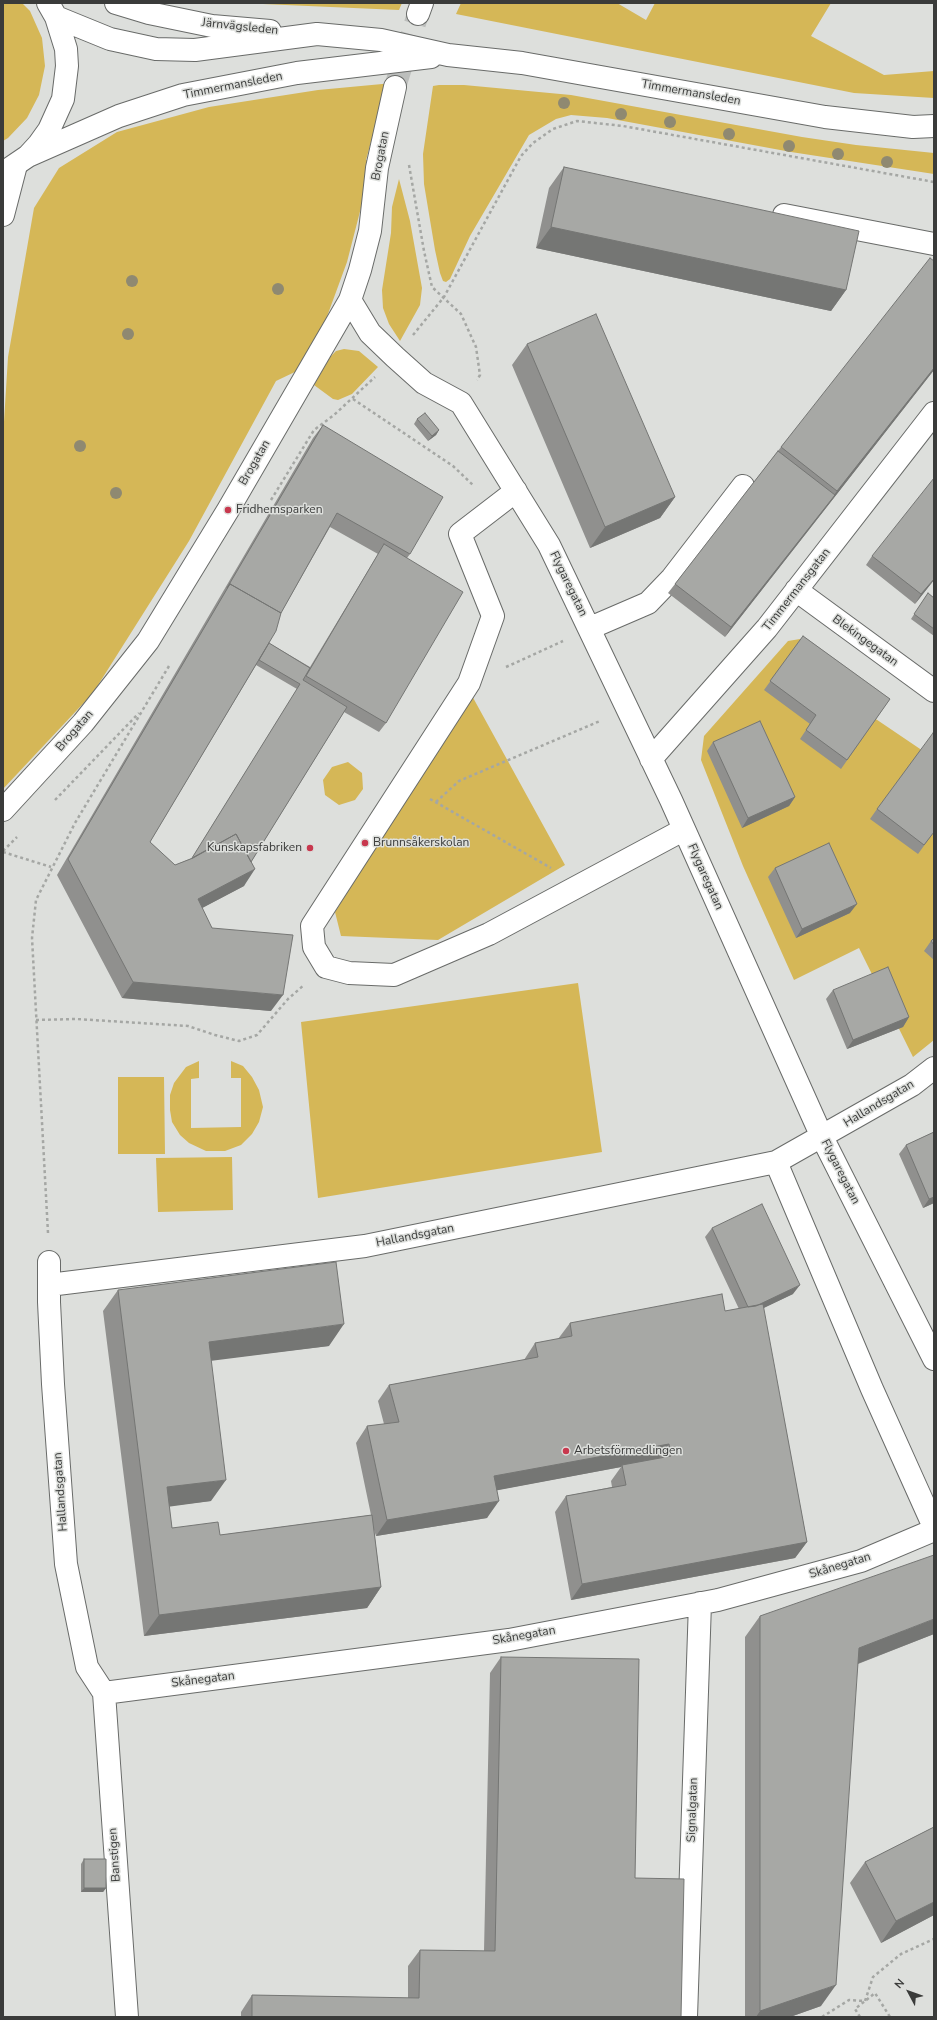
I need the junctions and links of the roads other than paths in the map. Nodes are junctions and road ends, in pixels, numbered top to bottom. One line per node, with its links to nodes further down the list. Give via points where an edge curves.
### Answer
1 (116, 3): 3 (main road, Järnvägsleden, via 149,13 212,26)
2 (52, 10): 3 (main road, Timmermansleden, via 110,39 156,50 195,50); 7 (main road, via 66,49 67,66 63,99 40,144)
3 (318, 34): 4 (main road, Timmermansleden, via 380,40)
4 (448, 55): 6 (main road, Timmermansleden, via 522,63 825,117 913,127); 7 (main road, Timmermansleden, via 297,73 183,95 119,116)
5 (395, 87): 11 (main road, Brogatan, via 377,168 370,231)
6 (934, 126)
7 (16, 165): 9 (main road)
8 (763, 211): 10 (main road)
9 (3, 215)
10 (934, 244)
11 (350, 300): 14 (main road, Flygaregatan, via 370,333 395,357 424,383 461,403); 19 (main road, Brogatan, via 228,510 148,641 83,723)
12 (934, 413): 15 (main road, Timmermansgatan)
13 (743, 486): 16 (main road, via 672,578 648,602)
14 (516, 491): 16 (main road, Flygaregatan, via 549,545); 20 (main road, via 460,534 493,616 469,683 312,926 314,947 326,967 349,973 394,974 489,934)
15 (796, 590): 17 (main road, Blekingegatan); 18 (main road, Timmermansgatan, via 767,628)
16 (590, 628): 18 (main road, Flygaregatan)
17 (934, 691)
18 (651, 759): 20 (main road, Flygaregatan)
19 (3, 810)
20 (683, 830): 22 (main road, Flygaregatan)
21 (934, 1068): 22 (main road, Hallandsgatan, via 912,1085)
22 (822, 1137): 23 (main road, Hallandsgatan); 26 (main road, Flygaregatan)
23 (776, 1162): 25 (main road, Hallandsgatan, via 365,1246); 27 (main road)
24 (49, 1262): 25 (main road, Hallandsgatan)
25 (49, 1285): 29 (main road, Hallandsgatan, via 53,1384 66,1564 87,1667)
26 (934, 1360)
27 (934, 1529): 28 (main road, Skånegatan, via 861,1561)
28 (700, 1603): 29 (main road, Skånegatan, via 509,1640); 31 (main road, Signalgatan)
29 (104, 1693): 30 (main road, Banstigen)
30 (127, 2017)
31 (686, 2017)

